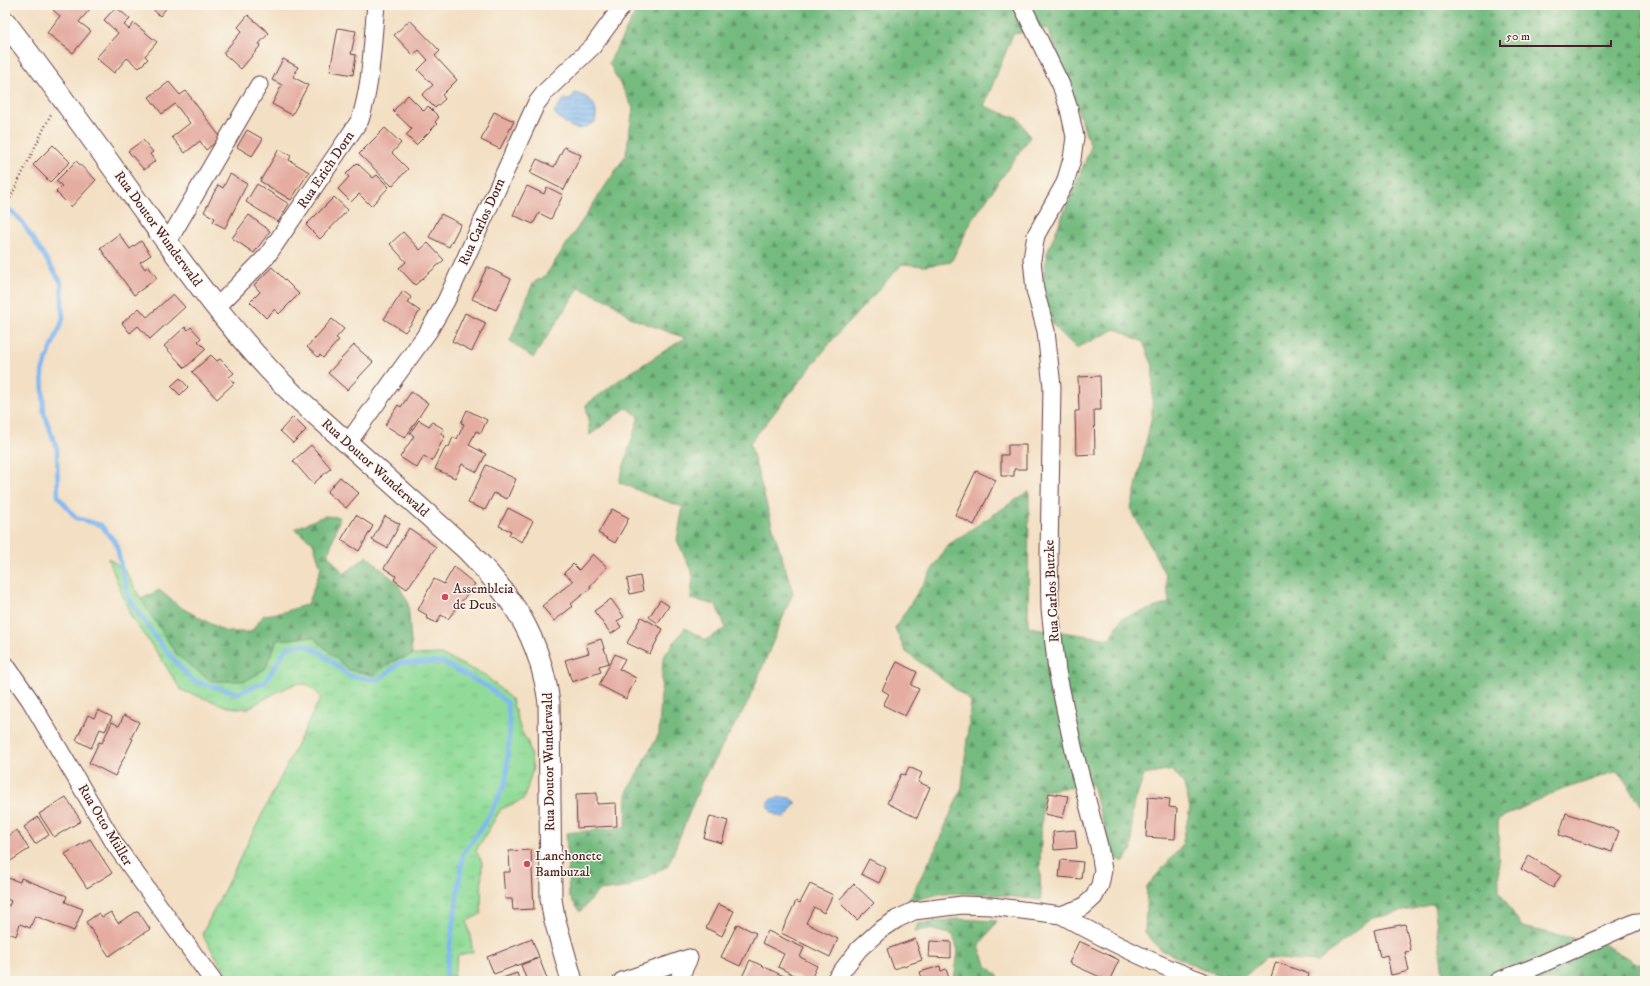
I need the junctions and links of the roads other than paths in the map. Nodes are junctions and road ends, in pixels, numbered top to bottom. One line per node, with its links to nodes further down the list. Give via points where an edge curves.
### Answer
1 (376, 5): 7 (street, Rua Erich Dorn, via 368,88 360,120 267,256)
2 (623, 5): 8 (street, Rua Carlos Dorn, via 593,46 536,104 446,301 428,332)
3 (1022, 5): 10 (street, Rua Carlos Butzke, via 1061,85 1075,137 1065,183 1036,235 1032,260 1035,290 1046,331 1052,387 1049,554 1050,609 1055,655 1074,751 1103,870 1094,898 1083,907)
4 (5, 22): 6 (street, Rua Doutor Wunderwald)
5 (259, 85): 6 (street)
6 (167, 243): 7 (street, Rua Doutor Wunderwald)
7 (216, 308): 8 (street, Rua Doutor Wunderwald, via 270,372)
8 (347, 444): 13 (street, Rua Doutor Wunderwald, via 490,573 514,606 538,652 549,703 551,899)
9 (5, 664): 12 (street, Rua Otto Müller, via 30,700 116,846)
10 (1061, 915): 16 (street, Rua Carlos Butzke, via 962,905 914,911 879,931 859,949); 17 (street, via 1106,940)
11 (1636, 922): 18 (street)
12 (213, 981)
13 (572, 981)
14 (622, 981): 15 (street, via 690,958)
15 (678, 981)
16 (834, 981)
17 (1202, 981)
18 (1498, 981)

